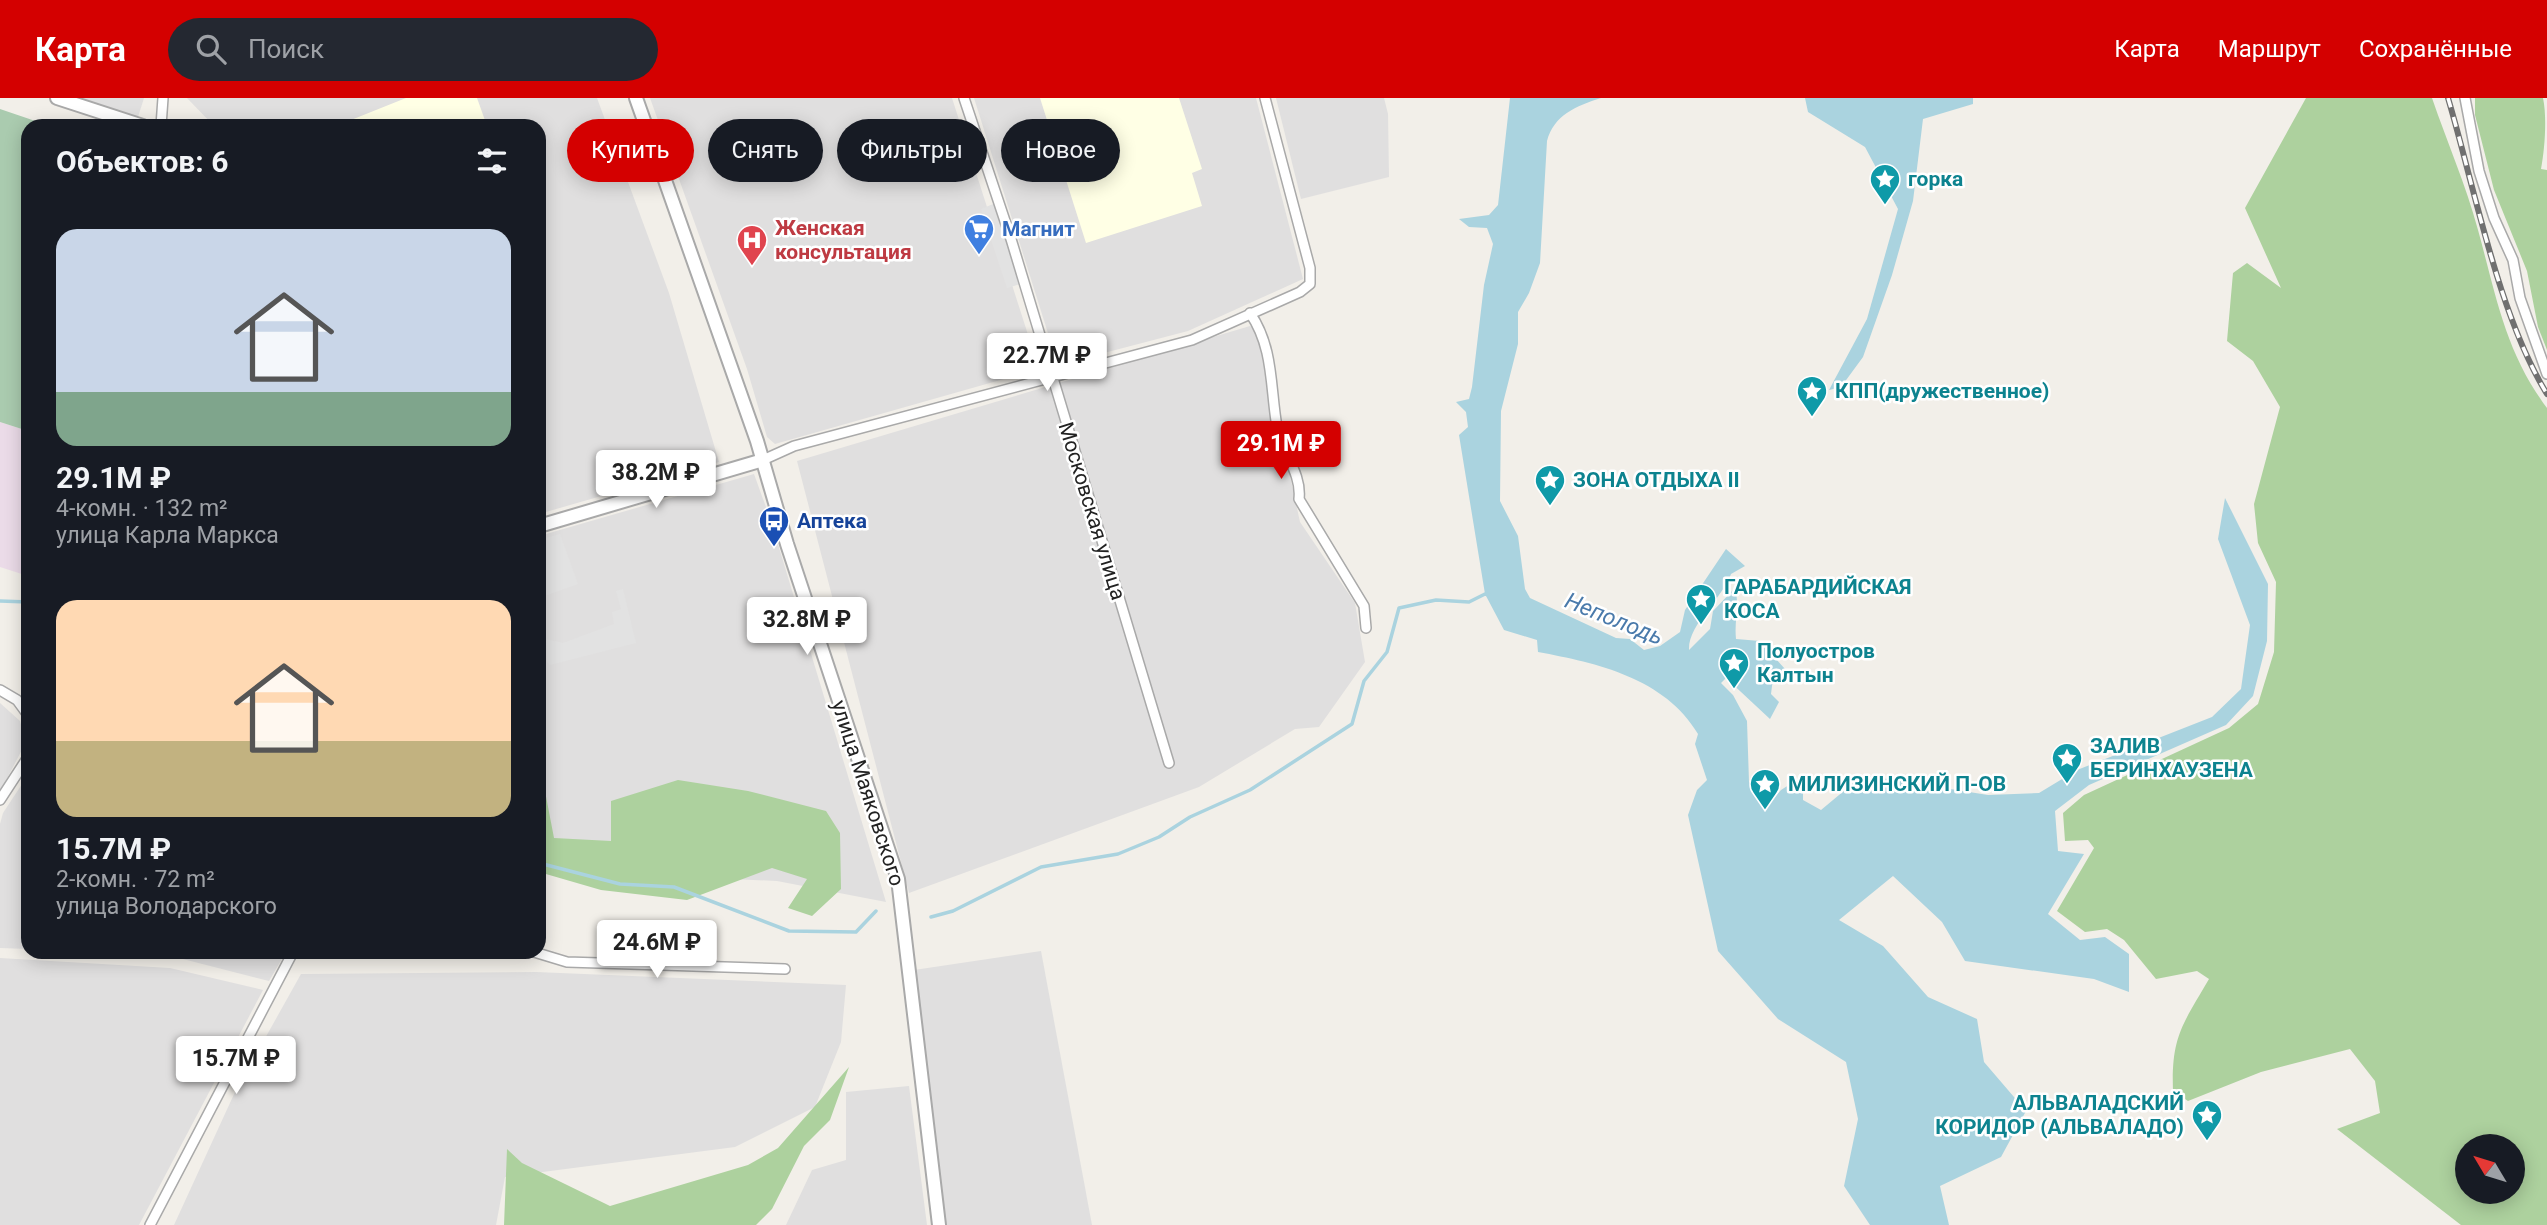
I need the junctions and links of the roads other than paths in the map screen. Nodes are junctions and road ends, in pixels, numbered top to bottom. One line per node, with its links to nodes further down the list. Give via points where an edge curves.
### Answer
1 (57, 98): 7 (street)
2 (163, 98): 8 (street)
3 (636, 98): 12 (street, улица Маяковского)
4 (964, 98): 11 (street, Московская улица)
5 (1265, 98): 9 (street, via 1310,268 1310,284)
6 (2465, 98): 10 (street, via 2479,171 2513,260 2520,298)
7 (122, 119)
8 (162, 119)
9 (1250, 313): 11 (street, via 1192,340); 14 (street, via 1263,331 1277,430 1291,460 1299,499 1364,606)
10 (2547, 374)
11 (1051, 377): 12 (street, via 794,446); 19 (street, Московская улица)
12 (763, 460): 13 (street); 26 (street, улица Маяковского, via 898,879)
13 (546, 524)
14 (1366, 628)
15 (0, 691): 16 (street)
16 (17, 700): 17 (street); 18 (street)
17 (21, 700)
18 (21, 705)
19 (1169, 763)
20 (21, 768): 21 (street)
21 (0, 800)
22 (546, 956): 24 (street, via 567,962)
23 (289, 959): 25 (street)
24 (785, 969)
25 (150, 1225)
26 (939, 1225)

